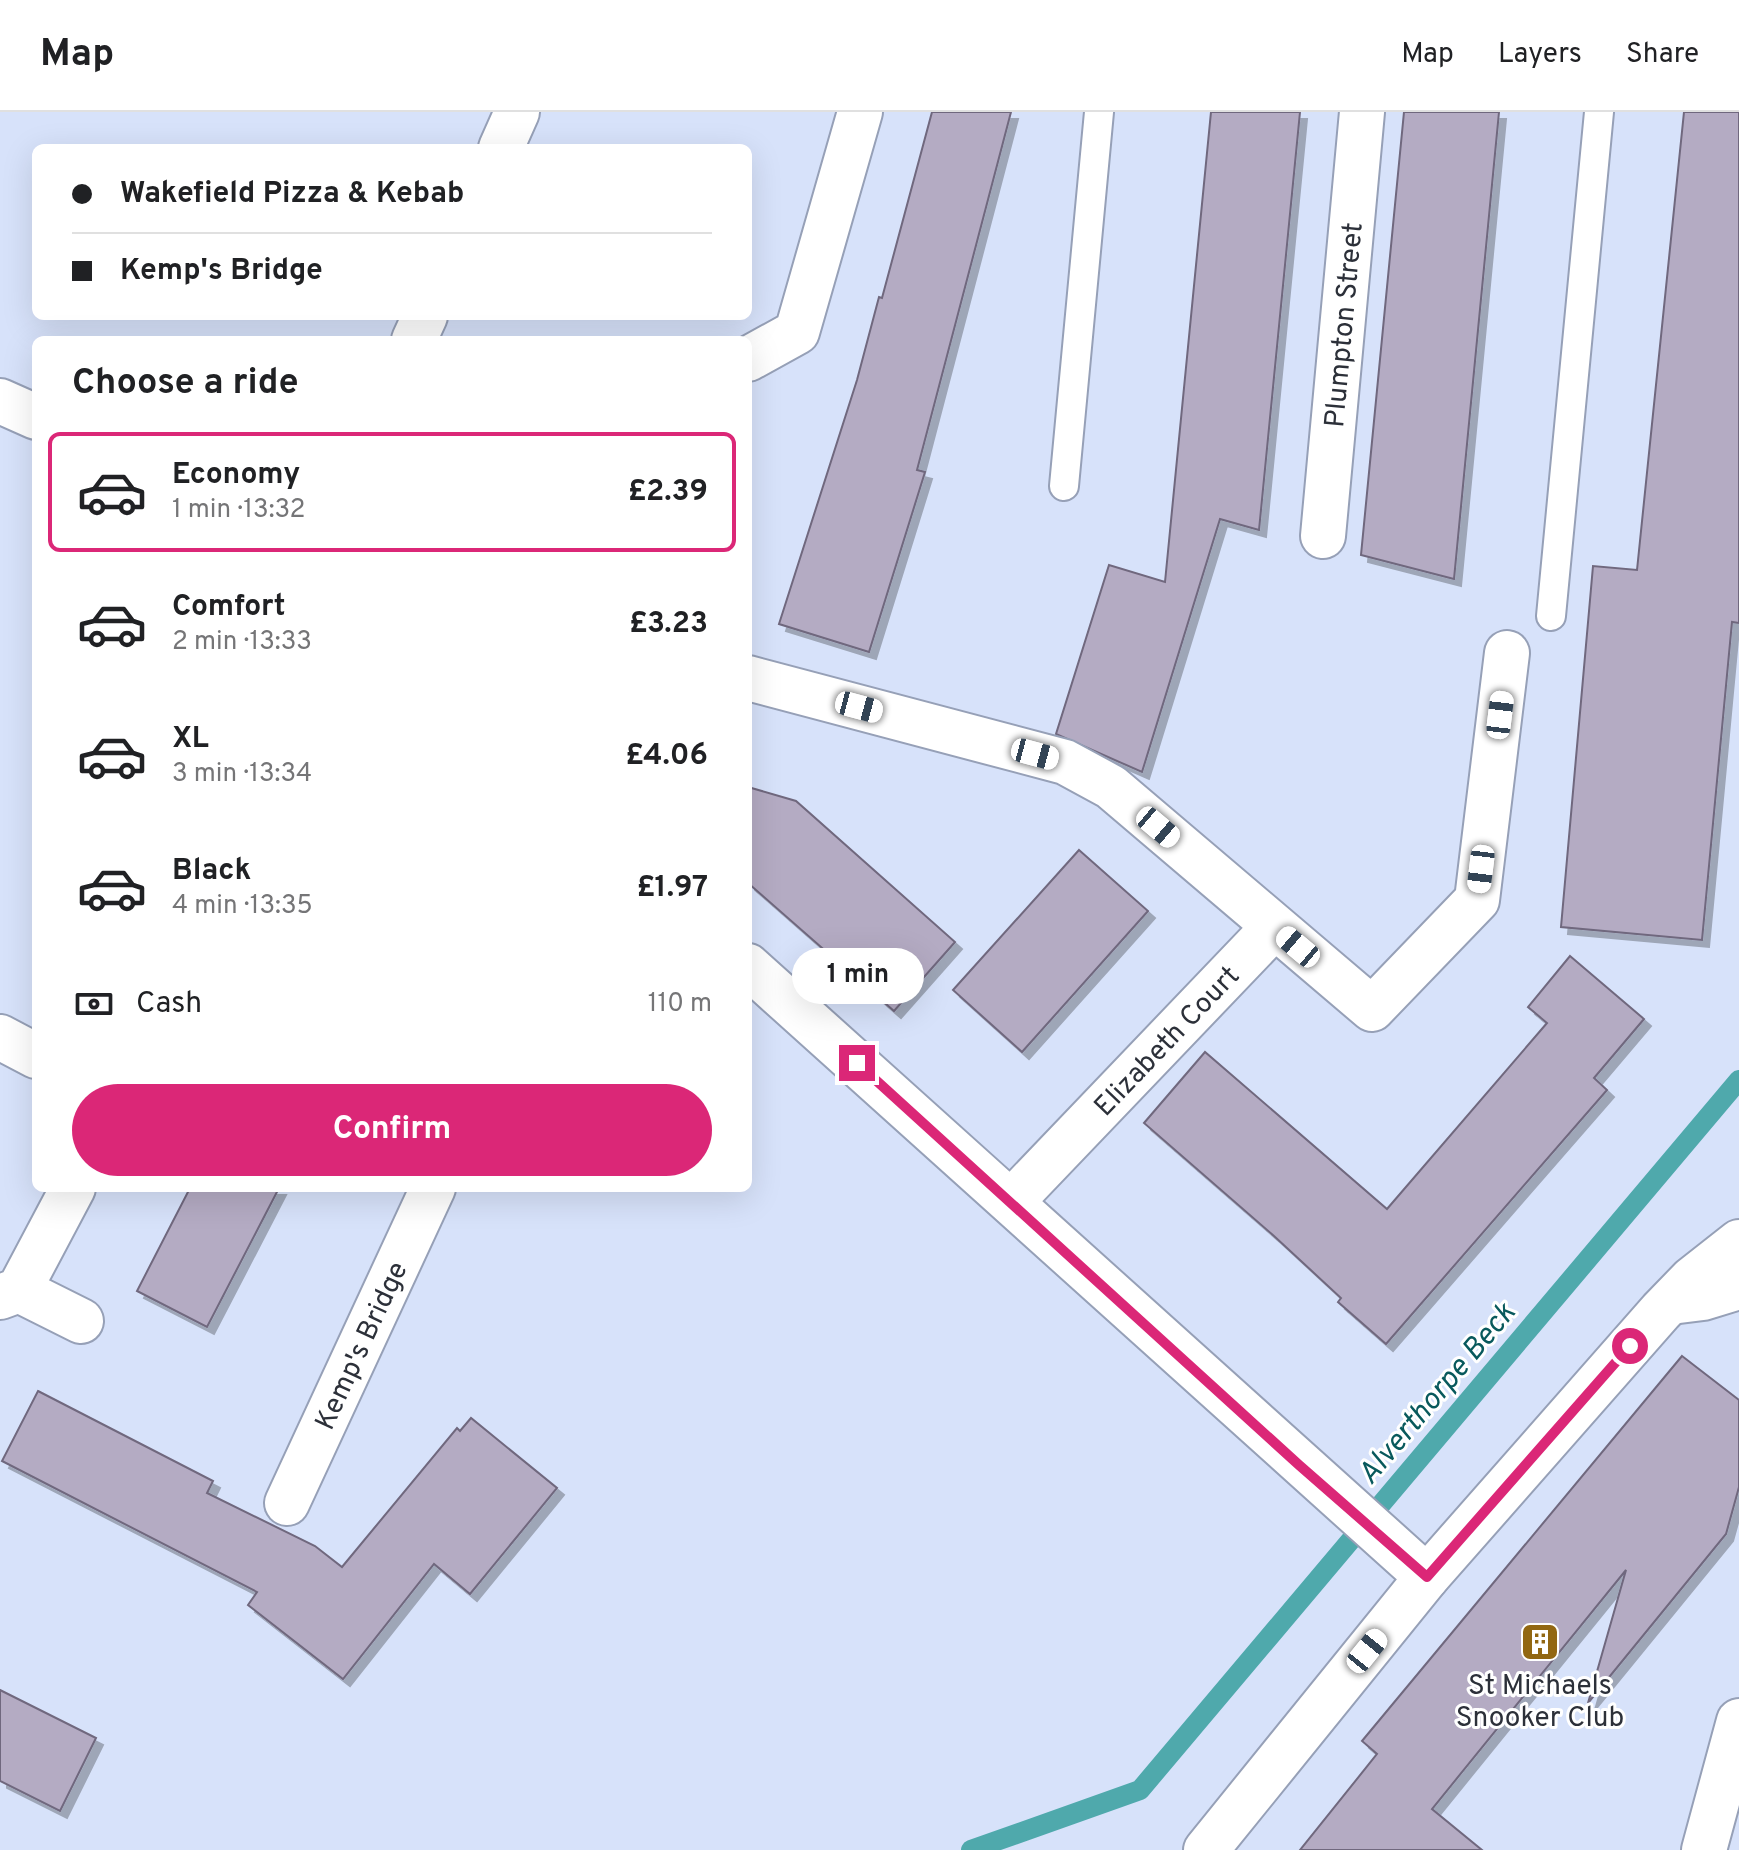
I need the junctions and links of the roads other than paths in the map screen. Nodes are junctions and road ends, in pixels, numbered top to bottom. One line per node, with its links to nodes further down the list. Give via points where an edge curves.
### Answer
1 (517, 112): 6 (main road)
2 (860, 112): 7 (main road, via 797,332)
3 (1099, 112): 10 (lane)
4 (1362, 112): 11 (main road, Plumpton Street)
5 (1599, 112): 12 (lane)
6 (503, 144)
7 (752, 357)
8 (0, 401): 9 (main road)
9 (32, 415)
10 (1064, 486)
11 (1323, 536)
12 (1551, 616)
13 (1507, 653): 15 (main road, via 1477,900 1372,1009)
14 (752, 679): 15 (main road, via 1065,762 1111,787)
15 (1274, 927): 21 (main road, Elizabeth Court)
16 (752, 970): 21 (main road)
17 (0, 1037): 18 (main road)
18 (32, 1054)
19 (71, 1192): 24 (main road)
20 (431, 1192): 27 (main road, Kemp's Bridge)
21 (1011, 1202): 28 (main road)
22 (1739, 1242): 25 (main road)
23 (1739, 1287): 25 (main road)
24 (10, 1293): 26 (main road)
25 (1671, 1302): 28 (main road)
26 (81, 1321)
27 (287, 1503)
28 (1427, 1577): 30 (main road)
29 (1739, 1721): 31 (main road)
30 (1206, 1850)
31 (1704, 1850)

